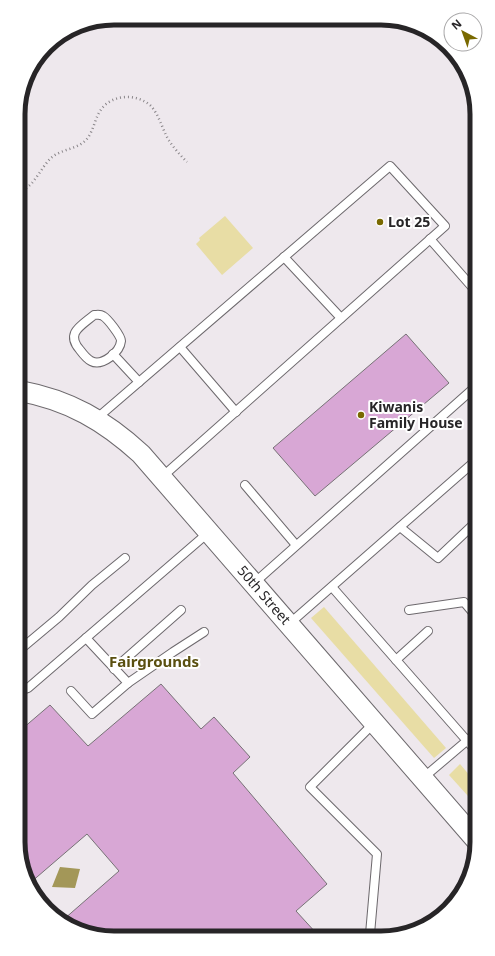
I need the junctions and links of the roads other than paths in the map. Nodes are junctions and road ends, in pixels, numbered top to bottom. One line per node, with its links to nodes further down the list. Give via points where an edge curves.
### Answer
1 (430, 239): 2 (lane, via 445,226 390,166); 3 (lane); 4 (lane)
2 (284, 257): 4 (lane); 5 (lane)
3 (470, 285)
4 (341, 318): 10 (lane)
5 (180, 347): 7 (lane); 10 (lane)
6 (113, 354): 6 (lane, via 120,346 120,336 104,317 94,315 76,330 74,340 92,361 104,361); 7 (lane)
7 (139, 382): 11 (lane)
8 (25, 392): 11 (street, 50th Street, via 48,397)
9 (470, 392): 18 (lane)
10 (236, 412): 13 (lane)
11 (96, 419): 13 (street, 50th Street, via 121,436)
12 (470, 466): 15 (lane)
13 (161, 477): 17 (street, 50th Street)
14 (245, 485): 18 (lane)
15 (400, 527): 16 (lane, via 438,558); 21 (lane)
16 (470, 528)
17 (209, 532): 20 (street, 50th Street); 28 (lane)
18 (296, 545): 20 (lane)
19 (125, 558): 29 (lane)
20 (253, 584): 25 (street, 50th Street)
21 (332, 587): 25 (lane); 30 (lane)
22 (470, 609): 24 (lane, via 464,602)
23 (182, 610): 31 (lane)
24 (409, 610)
25 (289, 624): 35 (street, 50th Street)
26 (428, 631): 30 (lane)
27 (204, 632): 32 (lane)
28 (86, 638): 31 (lane); 33 (lane)
29 (25, 646)
30 (396, 660): 37 (lane)
31 (114, 669): 32 (lane)
32 (128, 683): 34 (lane, via 92,714)
33 (25, 689)
34 (71, 691)
35 (374, 723): 39 (street, 50th Street); 41 (lane, via 310,787 377,854)
36 (470, 738): 37 (lane)
37 (467, 741): 38 (lane); 39 (lane)
38 (470, 744)
39 (423, 779): 40 (street, 50th Street)
40 (470, 833)
41 (370, 931)

